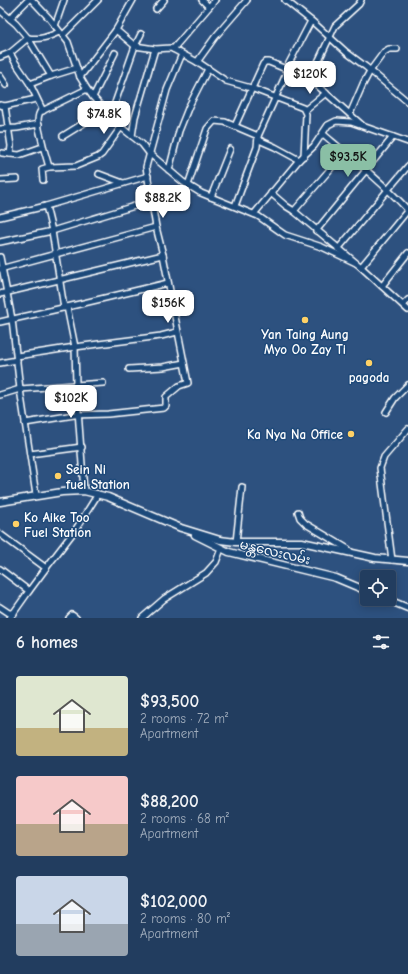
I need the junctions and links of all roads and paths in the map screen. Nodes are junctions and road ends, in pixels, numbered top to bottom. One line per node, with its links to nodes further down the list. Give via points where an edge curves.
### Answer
1 (28, 0): 15 (street)
2 (32, 0): 17 (street)
3 (64, 0): 17 (street)
4 (98, 0): 19 (street)
5 (133, 0): 18 (street)
6 (164, 0): 13 (street)
7 (202, 0): 12 (street)
8 (215, 0): 12 (street)
9 (247, 0): 31 (street)
10 (286, 0): 16 (street)
11 (361, 0): 22 (street, via 334,26)
12 (209, 7): 25 (street)
13 (156, 8)
14 (0, 10): 15 (street)
15 (10, 19): 21 (street)
16 (311, 21): 22 (street); 34 (street)
17 (55, 26): 19 (street)
18 (116, 30): 23 (street); 37 (street)
19 (61, 33): 21 (street, via 48,38); 32 (street, via 68,42)
20 (141, 34): 23 (street)
21 (28, 38): 27 (street); 36 (street)
22 (330, 38): 35 (street); 39 (street)
23 (135, 46): 24 (street); 56 (street)
24 (155, 49): 25 (street); 65 (street)
25 (173, 49): 29 (street)
26 (397, 49): 35 (street, via 384,52)
27 (10, 53): 30 (street); 40 (street)
28 (115, 53): 47 (street)
29 (182, 54): 31 (street); 73 (street, via 167,90)
30 (0, 57)
31 (197, 62): 33 (street)
32 (77, 68): 36 (street); 37 (street)
33 (208, 69): 42 (street, via 226,81); 79 (street, via 187,112)
34 (287, 70): 39 (street); 42 (street, via 265,62); 48 (street)
35 (370, 70): 46 (street); 55 (street)
36 (51, 76): 40 (street)
37 (80, 77): 43 (street)
38 (1, 78): 41 (street)
39 (310, 79): 44 (street)
40 (30, 84): 49 (street)
41 (6, 85)
42 (251, 88): 48 (street); 58 (street)
43 (86, 89): 47 (street); 54 (street)
44 (326, 94): 53 (street); 55 (street)
45 (408, 95): 46 (street)
46 (401, 96): 50 (street)
47 (93, 97): 52 (street)
48 (275, 97): 53 (street); 67 (street)
49 (36, 99): 51 (street); 54 (street)
50 (408, 102)
51 (2, 106): 62 (street)
52 (104, 110): 56 (street); 64 (street)
53 (305, 110): 75 (street)
54 (43, 111): 57 (street, via 38,114)
55 (350, 114): 60 (street)
56 (110, 116): 59 (street)
57 (39, 124): 62 (street); 69 (street)
58 (235, 126): 67 (street); 87 (street, via 214,121 210,125)
59 (121, 127): 65 (street); 78 (street, via 98,157 76,166)
60 (364, 127): 63 (street, via 352,122 336,121 328,125); 66 (street)
61 (0, 129): 62 (street)
62 (8, 129): 74 (street)
63 (323, 134): 71 (street); 75 (street)
64 (63, 136)
65 (132, 136): 73 (street)
66 (393, 137): 68 (street); 80 (street)
67 (258, 138): 76 (street); 93 (street)
68 (408, 142)
69 (43, 146): 74 (street, via 19,155); 78 (street)
70 (230, 149): 90 (street)
71 (345, 152): 80 (street); 95 (street)
72 (2, 153): 74 (street)
73 (149, 153): 79 (street); 82 (street, via 146,167)
74 (10, 154)
75 (304, 156): 76 (street)
76 (299, 160): 89 (street)
77 (408, 166): 88 (street)
78 (49, 167): 85 (street, via 42,169)
79 (169, 170): 87 (street)
80 (366, 170): 88 (street); 100 (street)
81 (99, 174): 86 (street)
82 (148, 176): 86 (street); 91 (street)
83 (17, 179): 84 (street)
84 (0, 180)
85 (43, 180)
86 (124, 183): 92 (street)
87 (188, 185): 90 (street)
88 (388, 189): 94 (street); 102 (street)
89 (271, 193): 95 (street); 96 (street)
90 (211, 197): 93 (street)
91 (151, 201): 98 (street); 99 (street)
92 (46, 206): 97 (street); 99 (street)
93 (235, 206): 96 (street)
94 (408, 210): 108 (street)
95 (294, 211): 100 (street)
96 (254, 214): 107 (street, via 285,235)
97 (0, 217)
98 (156, 227): 104 (street); 105 (street)
99 (52, 231): 101 (street); 104 (street)
100 (316, 231): 102 (street)
101 (0, 242)
102 (338, 249): 107 (street)
103 (408, 253): 112 (street)
104 (56, 254): 109 (street); 110 (street)
105 (163, 255): 110 (street); 111 (street)
106 (0, 257): 109 (street)
107 (356, 263): 108 (street)
108 (361, 267): 112 (street)
109 (1, 269): 113 (street)
110 (60, 279): 113 (street); 117 (street)
111 (168, 283): 117 (street); 121 (street)
112 (382, 286): 116 (street)
113 (7, 292): 114 (street); 119 (street)
114 (0, 294)
115 (408, 300): 116 (street)
116 (403, 305): 118 (street)
117 (66, 308): 119 (street); 122 (street)
118 (408, 310)
119 (12, 320): 120 (street); 123 (street)
120 (0, 322)
121 (177, 332): 122 (street); 125 (street)
122 (75, 347): 123 (street); 128 (street)
123 (17, 358): 124 (street); 130 (street)
124 (0, 363)
125 (184, 363): 126 (street); 133 (street, via 188,383 166,396 164,408)
126 (128, 369)
127 (103, 383): 128 (street)
128 (76, 384): 130 (street); 133 (street)
129 (408, 386): 132 (street, via 395,398)
130 (20, 389): 131 (street); 134 (street)
131 (0, 394)
132 (386, 412)
133 (80, 415): 134 (street); 136 (street)
134 (25, 423): 137 (street)
135 (408, 429): 149 (street, via 384,457 380,468)
136 (82, 447): 137 (street); 139 (street)
137 (30, 454): 141 (street)
138 (242, 487): 146 (street)
139 (84, 491): 140 (main road); 141 (main road)
140 (98, 494): 144 (main road); 151 (street, via 76,529)
141 (36, 495): 142 (main road)
142 (0, 502)
143 (298, 512): 148 (street, via 306,524)
144 (181, 528): 146 (main road, via 220,540); 147 (main road, မန္တလေးလမ်း)
145 (0, 534): 151 (street)
146 (236, 542): 148 (main road, via 302,542)
147 (221, 549): 153 (main road, မန္တလေးလမ်း, via 336,578); 162 (street, via 216,562 206,573 164,599)
148 (353, 554): 149 (main road)
149 (392, 560): 150 (main road)
150 (408, 561)
151 (46, 568): 154 (street)
152 (0, 569): 154 (street)
153 (360, 588)
154 (29, 591): 158 (street)
155 (396, 603): 157 (main road)
156 (0, 608): 158 (street)
157 (408, 608)
158 (14, 613): 159 (street)
159 (10, 618)
160 (69, 618): 161 (street, via 72,615)
161 (76, 618)
162 (142, 618)

